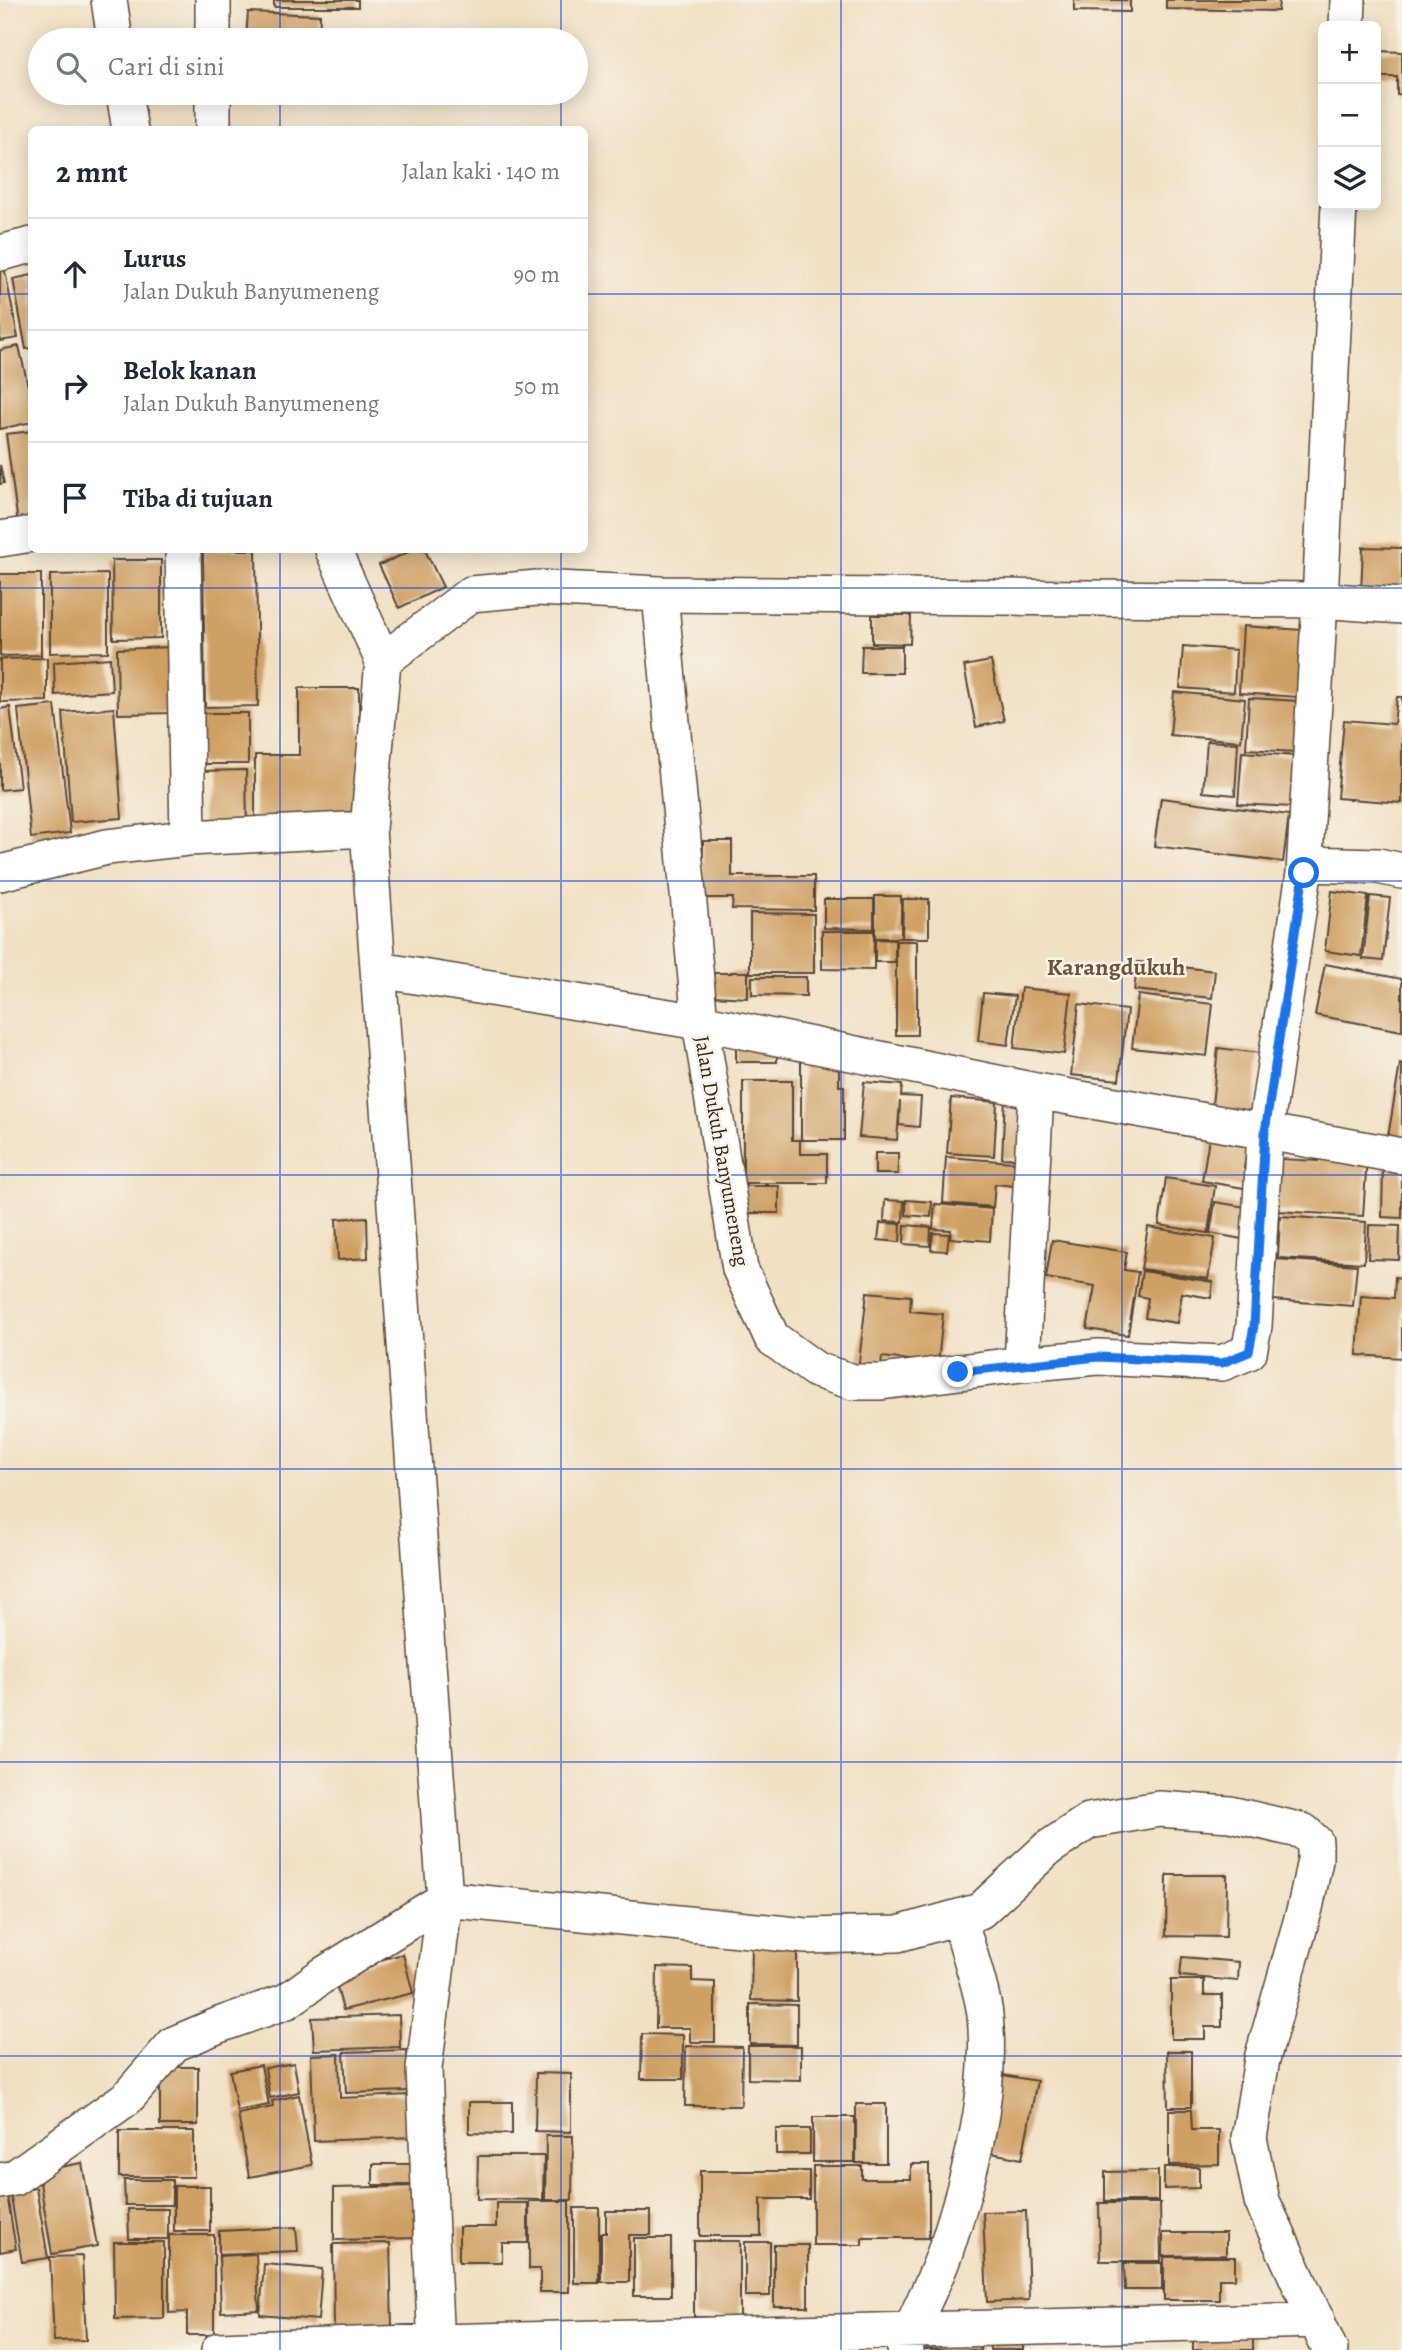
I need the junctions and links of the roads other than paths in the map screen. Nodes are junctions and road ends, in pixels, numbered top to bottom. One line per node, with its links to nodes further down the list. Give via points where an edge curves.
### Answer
1 (109, 0): 5 (street)
2 (213, 0): 6 (street)
3 (1348, 0): 4 (street)
4 (1347, 21)
5 (113, 28)
6 (213, 28)
7 (126, 105): 9 (street)
8 (214, 105): 10 (street)
9 (129, 126)
10 (213, 126)
11 (1339, 210): 19 (street, Jalan Dukuh Banyumeneng)
12 (28, 246): 13 (street)
13 (0, 253)
14 (28, 535): 15 (street)
15 (0, 539)
16 (183, 553): 23 (street)
17 (334, 553): 21 (street)
18 (660, 594): 19 (street); 21 (street, via 537,588 471,594); 28 (street, Jalan Dukuh Banyumeneng)
19 (1320, 600): 20 (street); 24 (street, Jalan Dukuh Banyumeneng)
20 (1402, 606)
21 (383, 661): 22 (street)
22 (368, 829): 23 (street); 27 (street)
23 (188, 838): 26 (street, via 107,848)
24 (1305, 864): 25 (street); 30 (street, Jalan Dukuh Banyumeneng)
25 (1402, 871)
26 (0, 873)
27 (379, 970): 28 (street); 33 (street)
28 (701, 1022): 29 (street); 32 (street, Jalan Dukuh Banyumeneng, via 740,1269 772,1338 816,1370 853,1382)
29 (1036, 1091): 30 (street); 32 (street)
30 (1265, 1132): 31 (street); 32 (street, Jalan Dukuh Banyumeneng, via 1249,1352 1222,1363 1098,1357)
31 (1402, 1156)
32 (1022, 1364)
33 (445, 1899): 34 (street, via 806,1936 898,1934); 35 (street, via 287,2001 174,2044 127,2098 14,2178); 39 (street, via 424,2069)
34 (959, 1917): 36 (street, via 979,1911 1047,1849 1088,1821 1159,1809 1230,1814 1303,1831 1315,1842 1305,1908 1262,2059 1249,2138 1262,2201); 38 (street, via 984,2013 986,2068 975,2146 943,2258)
35 (0, 2181)
36 (1323, 2335): 37 (street)
37 (1109, 2338): 38 (street)
38 (907, 2340): 39 (street)
39 (436, 2346): 40 (street)
40 (219, 2350)

